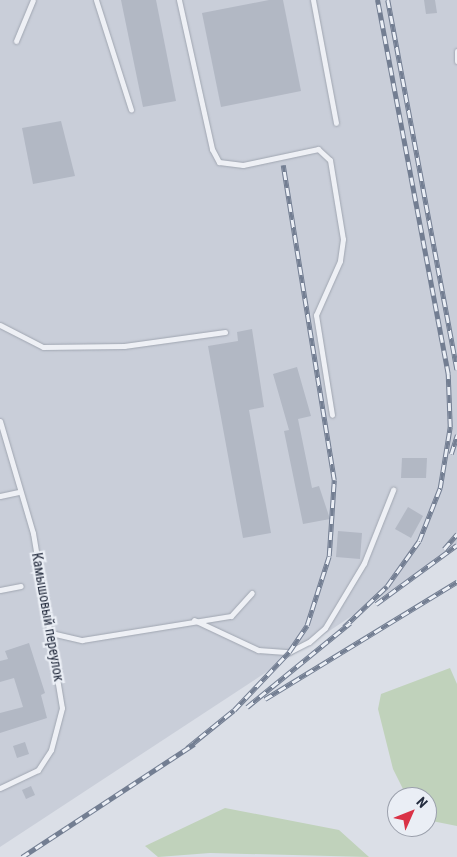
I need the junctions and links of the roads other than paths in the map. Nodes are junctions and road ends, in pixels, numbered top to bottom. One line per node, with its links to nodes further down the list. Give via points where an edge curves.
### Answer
1 (33, 0): 5 (lane)
2 (96, 0): 8 (lane)
3 (179, 0): 12 (lane, via 212,149 219,162 243,165 318,149 330,160 343,239 340,261 316,315)
4 (313, 0): 9 (lane)
5 (16, 41)
6 (457, 51): 7 (lane)
7 (457, 61)
8 (131, 110)
9 (336, 123)
10 (0, 325): 11 (lane, via 43,347 124,346)
11 (225, 332)
12 (332, 414)
13 (0, 421): 15 (lane, Камышовый переулок)
14 (393, 490): 20 (lane, via 364,564 325,628 309,642 289,652 258,650)
15 (19, 492): 16 (lane); 21 (lane, Камышовый переулок, via 33,534)
16 (0, 496)
17 (21, 586): 18 (lane)
18 (0, 590)
19 (252, 593): 20 (lane, via 231,616)
20 (194, 620): 21 (lane, via 82,640)
21 (51, 633): 22 (lane, Камышовый переулок, via 62,694 59,727 38,770)
22 (0, 788)

